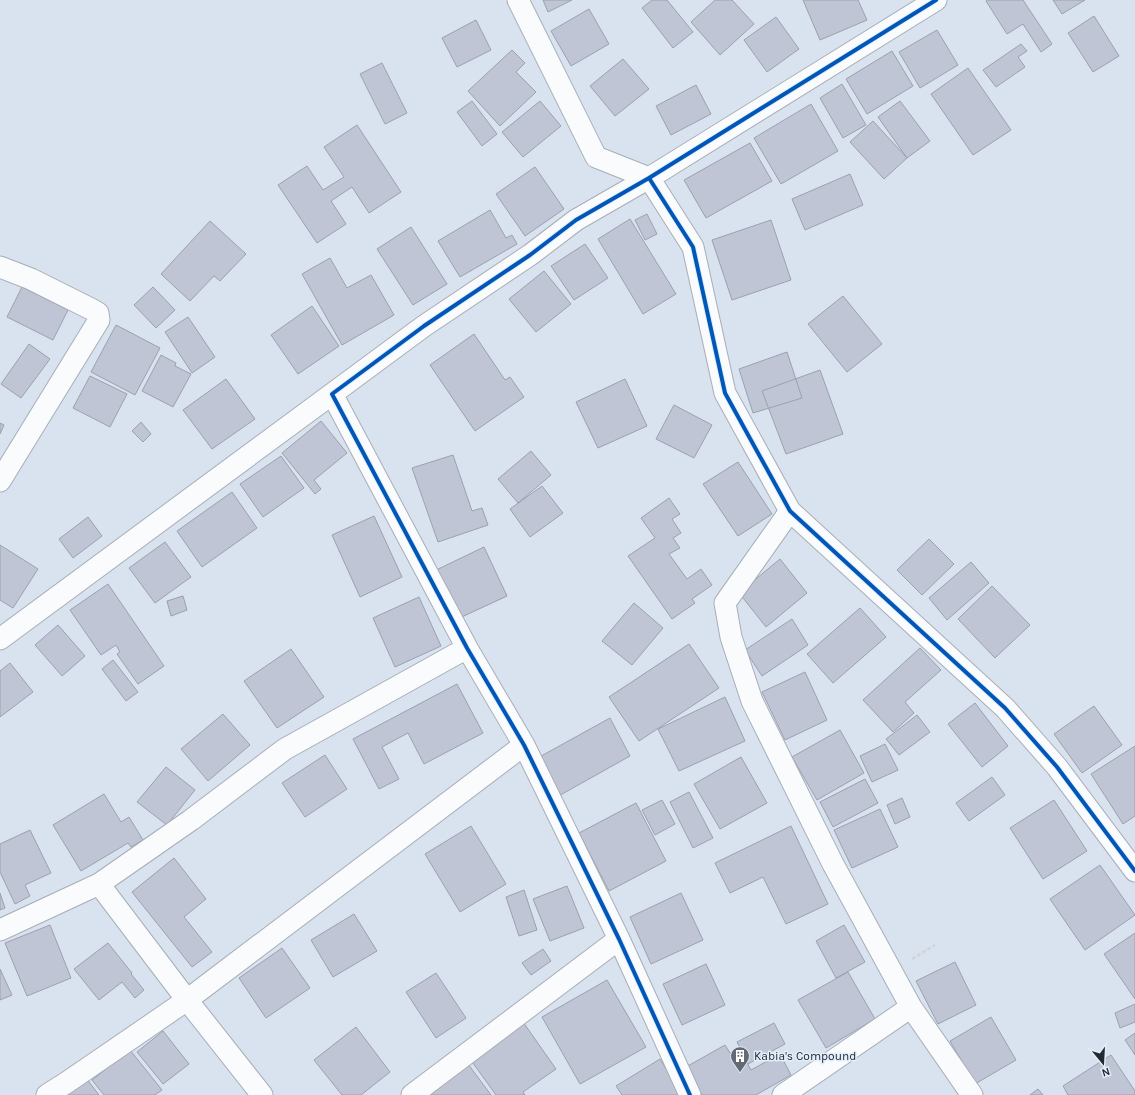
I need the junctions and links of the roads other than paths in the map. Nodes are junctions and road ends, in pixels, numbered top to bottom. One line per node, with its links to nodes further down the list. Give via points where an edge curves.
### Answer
1 (518, 0): 3 (street, via 596,157)
2 (936, 0): 3 (street)
3 (649, 178): 5 (street, via 576,220); 7 (street, via 693,247 725,393)
4 (0, 267): 6 (street, via 31,279 93,310 98,314 99,320)
5 (332, 394): 8 (street); 9 (street)
6 (0, 480)
7 (790, 511): 11 (street, via 1005,708 1057,767); 16 (street, via 725,603 731,637 752,701 833,864)
8 (0, 639)
9 (467, 648): 10 (street); 12 (street, via 285,748 191,820)
10 (524, 745): 14 (street); 15 (street)
11 (1135, 871)
12 (99, 884): 13 (street); 15 (street)
13 (0, 930)
14 (619, 939): 19 (street); 20 (street)
15 (187, 1000): 17 (street); 18 (street)
16 (911, 1008): 21 (street); 22 (street)
17 (47, 1095)
18 (262, 1095)
19 (412, 1095)
20 (690, 1095)
21 (783, 1095)
22 (972, 1095)

